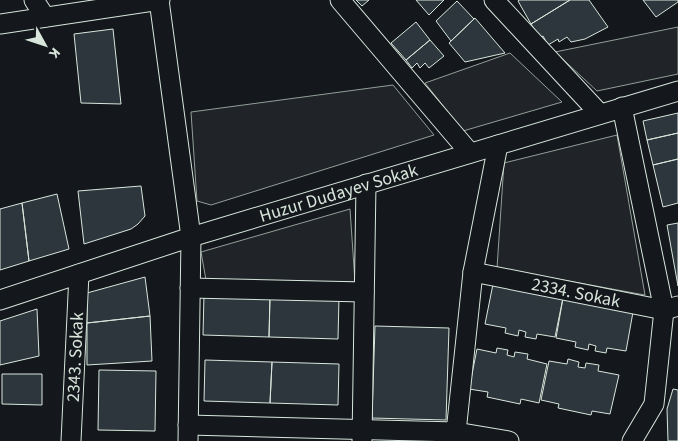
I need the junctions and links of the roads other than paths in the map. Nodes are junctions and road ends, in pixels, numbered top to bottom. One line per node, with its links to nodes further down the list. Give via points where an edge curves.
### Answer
1 (34, 0): 5 (street)
2 (160, 0): 5 (street); 13 (street)
3 (340, 0): 11 (street)
4 (494, 0): 9 (street)
5 (45, 17): 6 (street)
6 (0, 24)
7 (678, 91): 8 (street, Huzur Dudayev Sokak)
8 (622, 107): 9 (street, Huzur Dudayev Sokak); 19 (street)
9 (600, 114): 10 (street, Huzur Dudayev Sokak)
10 (498, 145): 11 (street, Huzur Dudayev Sokak); 14 (street)
11 (470, 153): 12 (street, Huzur Dudayev Sokak)
12 (366, 184): 13 (street, Huzur Dudayev Sokak); 17 (street)
13 (191, 237): 15 (street, Huzur Dudayev Sokak); 16 (street)
14 (473, 272): 19 (street, 2334. Sokak); 22 (street)
15 (79, 274): 18 (street, Huzur Dudayev Sokak); 23 (street, 2343. Sokak)
16 (190, 288): 17 (street); 20 (street)
17 (364, 292): 21 (street)
18 (0, 300)
19 (671, 308): 25 (street, via 654,404)
20 (188, 433): 21 (street)
21 (362, 435): 22 (street)
22 (456, 437): 24 (street)
23 (71, 441)
24 (509, 441)
25 (632, 441)

